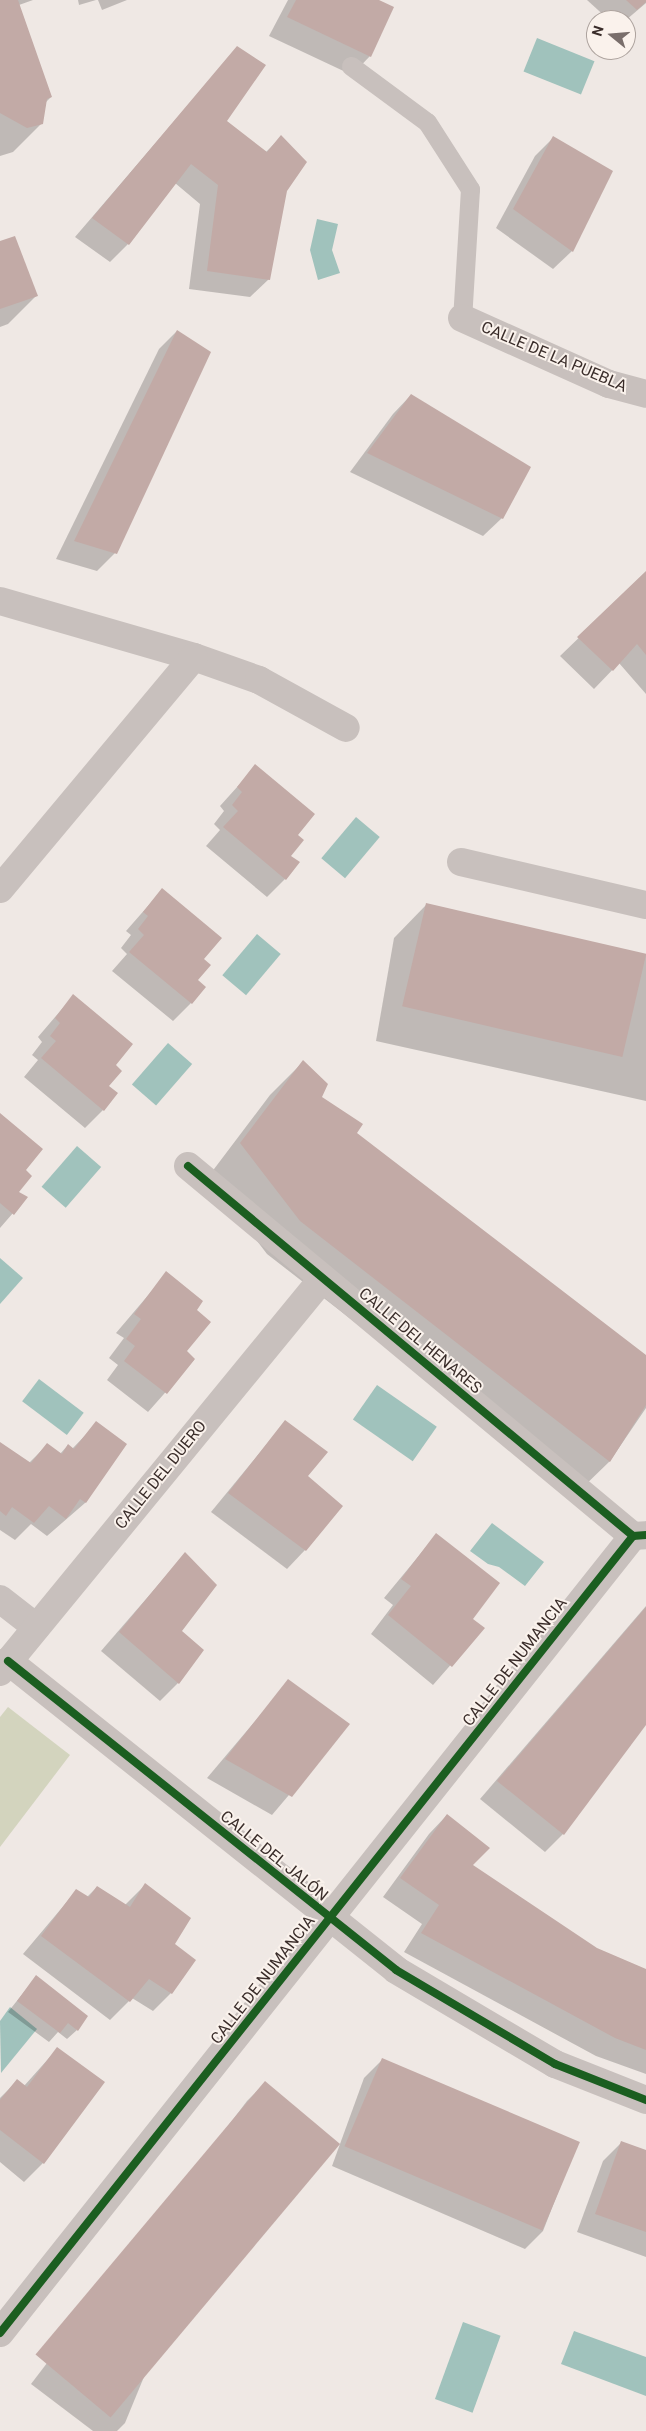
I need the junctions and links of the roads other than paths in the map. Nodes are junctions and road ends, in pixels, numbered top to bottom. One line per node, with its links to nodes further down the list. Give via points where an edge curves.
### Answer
1 (351, 66): 2 (lane, via 427,122 470,189)
2 (462, 318): 3 (street, CALLE DE LA PUEBLA, via 610,384)
3 (646, 394)
4 (0, 601): 5 (street)
5 (194, 657): 6 (street, via 259,680); 8 (street)
6 (346, 728)
7 (461, 862): 9 (street)
8 (0, 888)
9 (646, 905)
10 (188, 1166): 11 (street, CALLE DEL HENARES)
11 (323, 1278): 12 (street, CALLE DEL HENARES); 14 (street, CALLE DEL DUERO)
12 (640, 1535): 16 (street, CALLE DE NUMANCIA)
13 (0, 1599): 14 (street)
14 (36, 1627): 15 (street, CALLE DEL DUERO)
15 (4, 1666): 16 (street, CALLE DEL JALÓN)
16 (330, 1918): 17 (street, CALLE DEL JALÓN, via 396,1970 555,2064); 18 (street, CALLE DE NUMANCIA)
17 (646, 2100)
18 (0, 2333)

